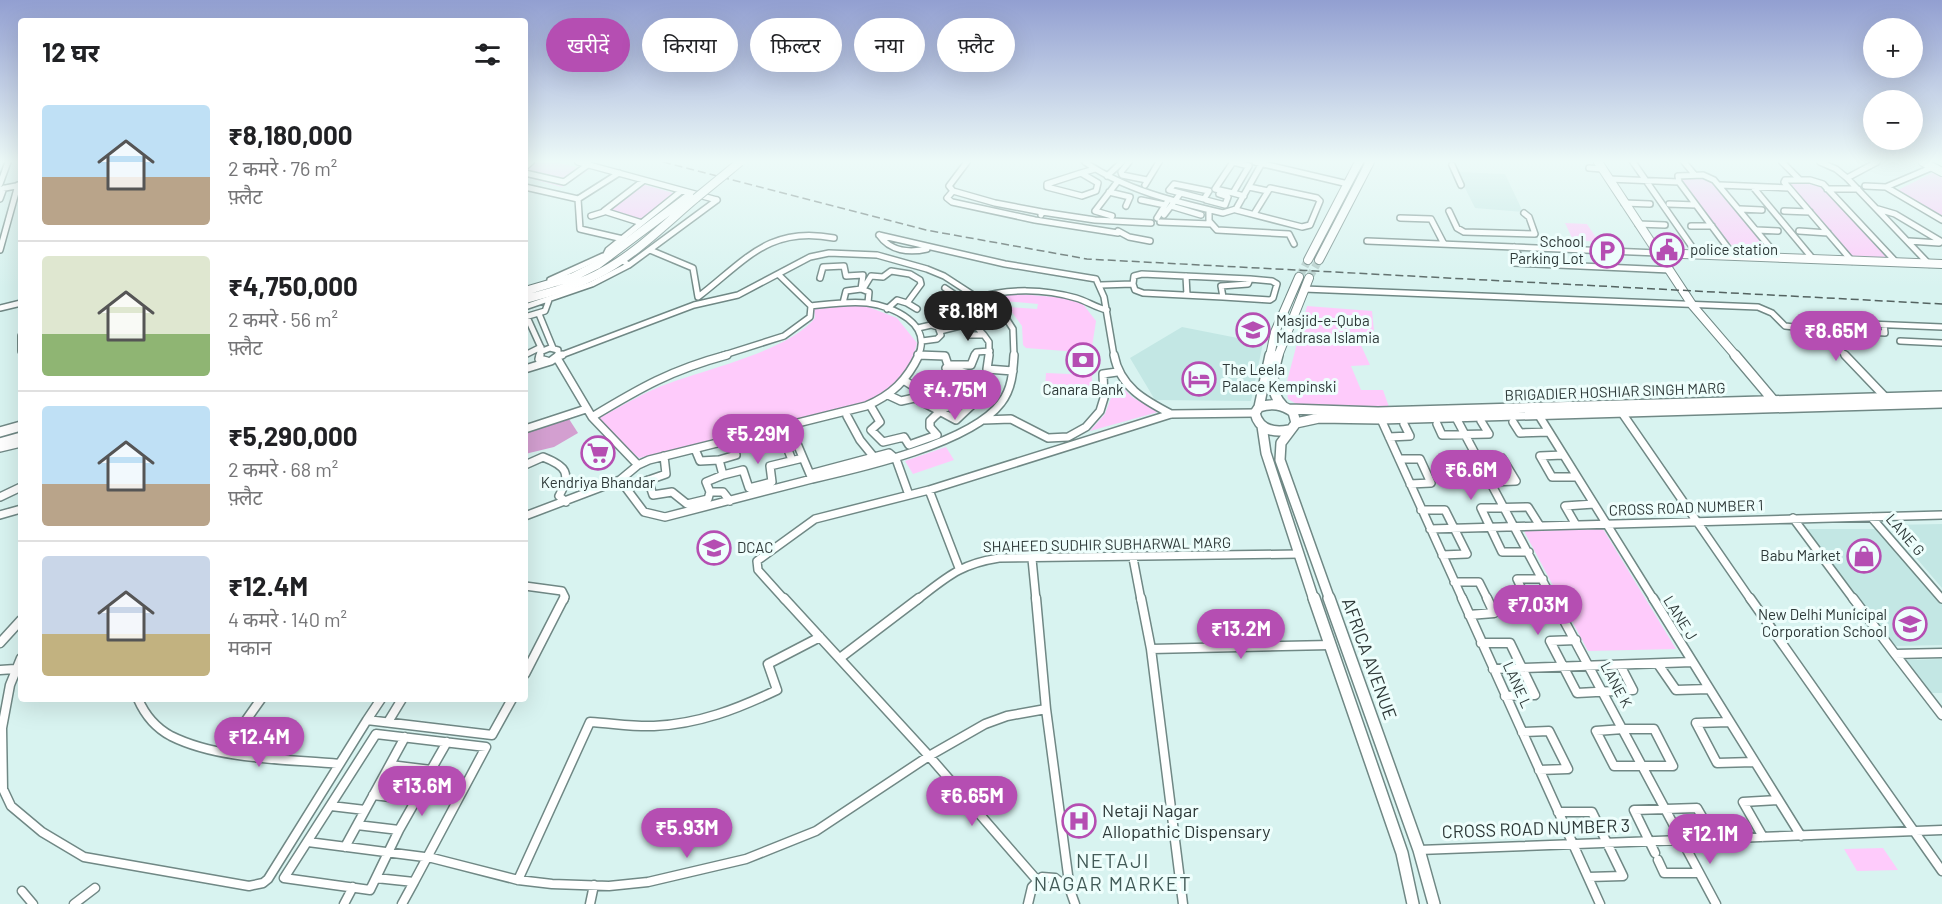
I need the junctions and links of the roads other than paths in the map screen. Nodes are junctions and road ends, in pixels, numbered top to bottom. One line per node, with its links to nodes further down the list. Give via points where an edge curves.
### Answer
1 (13, 204): 74 (street)
2 (578, 204): 64 (street, via 580,229)
3 (612, 204): 38 (street)
4 (665, 204): 51 (street)
5 (682, 204): 79 (main road)
6 (684, 204): 82 (main road)
7 (711, 204): 75 (street)
8 (961, 204): 35 (street)
9 (994, 204): 35 (street)
10 (1001, 204): 39 (street)
11 (1100, 204): 46 (street, via 1095,211)
12 (1160, 204): 29 (street)
13 (1190, 204): 32 (street)
14 (1239, 204): 33 (street)
15 (1260, 204): 43 (street)
16 (1319, 204): 43 (street, via 1307,226)
17 (1337, 204): 83 (main road)
18 (1349, 204): 84 (main road)
19 (1625, 204): 54 (main road)
20 (1662, 204): 78 (street)
21 (1674, 204): 28 (street)
22 (1736, 204): 30 (street)
23 (1767, 204): 81 (street)
24 (1803, 204): 40 (street)
25 (1841, 204): 86 (street)
26 (1873, 204): 31 (street)
27 (1914, 204): 49 (street)
28 (1696, 205): 57 (street)
29 (1168, 206): 42 (street); 44 (street); 53 (street, via 1158,220)
30 (1740, 209): 34 (street); 58 (street)
31 (1878, 209): 67 (street); 68 (street, via 1895,214)
32 (1209, 210): 33 (street); 53 (street)
33 (1236, 210): 43 (street)
34 (1762, 210)
35 (989, 211): 48 (street)
36 (1449, 211): 41 (street, via 1457,228 1464,232 1535,234)
37 (1784, 211): 40 (street)
38 (604, 212): 45 (street); 51 (street)
39 (1042, 212): 48 (street); 50 (street)
40 (1810, 212): 62 (street)
41 (1524, 213)
42 (1201, 214)
43 (1254, 214)
44 (1164, 215)
45 (591, 216)
46 (1112, 216)
47 (1400, 218): 70 (street, via 1431,219)
48 (1038, 220): 61 (street)
49 (1942, 221)
50 (1117, 222): 52 (street); 61 (street)
51 (642, 223): 64 (street)
52 (1151, 223)
53 (1211, 224): 69 (street, via 1220,231 1289,234)
54 (1638, 224): 55 (street); 77 (main road)
55 (1665, 225)
56 (1691, 226): 57 (street)
57 (1712, 226): 76 (street)
58 (1757, 230): 59 (street); 80 (street)
59 (1778, 231)
60 (1799, 231): 62 (street)
61 (1118, 232): 65 (street)
62 (1828, 233): 85 (street)
63 (834, 238): 75 (street, via 816,234 780,237 698,297 693,268)
64 (622, 239): 79 (street)
65 (1150, 241)
66 (1367, 241): 70 (street)
67 (1908, 241): 68 (street); 89 (street)
68 (1942, 242)
69 (1294, 244)
70 (1444, 244): 71 (street)
71 (1514, 247): 77 (street); 88 (street)
72 (929, 248): 72 (street, via 879,235 886,245 910,252); 100 (street, via 1090,276)
73 (1703, 248): 76 (street)
74 (0, 250)
75 (650, 250): 91 (street)
76 (1732, 252): 78 (main road); 80 (main road)
77 (1658, 253): 78 (main road); 92 (main road)
78 (1697, 254)
79 (608, 255): 102 (main road, via 573,277)
80 (1779, 258): 81 (main road)
81 (1813, 259): 85 (main road)
82 (621, 260): 91 (street); 107 (main road, via 575,284)
83 (1308, 260)
84 (1319, 261)
85 (1852, 261): 86 (main road)
86 (1896, 262): 89 (main road)
87 (1513, 263): 88 (street)
88 (1523, 263): 92 (street)
89 (1929, 264): 90 (main road)
90 (1942, 264)
91 (629, 266): 109 (street)
92 (1670, 270): 116 (main road)
93 (778, 274): 108 (street, via 819,255 865,254 927,269); 115 (street); 142 (street, via 738,295 694,305)
94 (1186, 276): 98 (street); 99 (street, via 1138,274); 105 (street)
95 (1299, 277): 162 (main road, via 1275,332)
96 (820, 278): 103 (street, via 823,267 844,266 846,276 863,275)
97 (1309, 278): 104 (main road)
98 (1250, 279): 106 (street, via 1248,284 1222,285); 106 (street, via 1276,283 1273,298)
99 (1133, 284): 100 (street); 105 (street, via 1135,290 1143,293)
100 (1101, 285): 120 (street)
101 (945, 288): 127 (street, via 966,302)
102 (528, 289)
103 (862, 289): 110 (street, via 844,291); 111 (street, via 869,292); 112 (street, via 871,276 883,277 891,271 910,274 921,284)
104 (1304, 289): 116 (street); 159 (main road, via 1285,328 1272,389)
105 (1187, 295): 106 (street)
106 (1223, 297)
107 (528, 298)
108 (977, 298): 120 (street, via 1005,291 1073,297); 122 (street)
109 (549, 300): 114 (street); 121 (street, via 545,311)
110 (843, 303): 111 (street); 115 (street)
111 (868, 303): 118 (street)
112 (907, 303): 118 (street, via 897,300); 119 (street)
113 (18, 304): 117 (street)
114 (528, 306)
115 (811, 306): 169 (street, via 810,317 799,327 747,349 680,368)
116 (1693, 306): 131 (street, via 1758,308 1772,313 1785,326); 155 (main road)
117 (0, 308)
118 (887, 309): 130 (street)
119 (917, 309)
120 (1107, 310): 147 (street)
121 (539, 314): 123 (street); 137 (street)
122 (1004, 315): 125 (street); 146 (street, via 1015,335)
123 (528, 317)
124 (528, 321): 138 (street)
125 (972, 322): 127 (street); 133 (street)
126 (1844, 323): 128 (street)
127 (962, 324): 132 (street); 133 (street, via 972,336)
128 (1884, 325): 129 (street); 131 (street, via 1885,333)
129 (1942, 327)
130 (918, 328): 132 (street, via 931,325); 134 (street)
131 (1819, 329): 153 (street)
132 (940, 331): 134 (street, via 938,339)
133 (984, 335): 139 (street, via 990,339)
134 (922, 341): 141 (street)
135 (1900, 341): 136 (street)
136 (1942, 343)
137 (553, 348): 138 (street); 142 (street, via 558,350)
138 (542, 349): 140 (street); 143 (street, via 538,359)
139 (990, 351): 144 (street, via 976,352 971,365); 146 (street, via 987,369)
140 (528, 354)
141 (918, 355): 144 (street, via 945,356); 149 (street)
142 (558, 357): 143 (street); 161 (street)
143 (547, 361): 145 (street)
144 (947, 366): 148 (street); 157 (street, via 969,374 971,384 979,392)
145 (528, 368)
146 (1013, 371): 158 (street, via 1009,391)
147 (1117, 372): 165 (street, via 1132,392); 170 (street, via 1103,374 1104,401 1077,434 1048,439)
148 (941, 375)
149 (905, 381): 150 (street); 152 (street, via 921,392)
150 (888, 395): 152 (street, via 901,401); 156 (street)
151 (1942, 396): 153 (main road, BRIGADIER HOSHIAR SINGH MARG)
152 (917, 399): 163 (street)
153 (1890, 401): 154 (main road); 155 (main road, BRIGADIER HOSHIAR SINGH MARG)
154 (1942, 403)
155 (1775, 404): 160 (main road, BRIGADIER HOSHIAR SINGH MARG)
156 (870, 405): 163 (street, via 880,422 871,430 874,434 883,442 904,437 909,445 938,435 930,421); 179 (street)
157 (971, 405): 163 (street, via 950,402); 163 (street, via 956,420)
158 (1000, 405): 170 (street); 171 (street)
159 (1286, 407): 162 (main road, via 1270,404); 167 (main road, BRIGADIER HOSHIAR SINGH MARG); 177 (main road, via 1295,416)
160 (1619, 408): 164 (main road, BRIGADIER HOSHIAR SINGH MARG); 166 (main road, BRIGADIER HOSHIAR SINGH MARG); 229 (street)
161 (586, 409): 169 (street); 180 (street)
162 (1257, 410): 165 (street); 176 (main road, via 1257,422)
163 (940, 411)
164 (1453, 413): 166 (main road, BRIGADIER HOSHIAR SINGH MARG); 167 (main road, BRIGADIER HOSHIAR SINGH MARG); 184 (street, LANE K)
165 (1171, 414): 214 (street)
166 (1538, 414): 182 (street, LANE J)
167 (1379, 415): 177 (main road, BRIGADIER HOSHIAR SINGH MARG, via 1319,418); 185 (street, LANE L)
168 (847, 416): 196 (street)
169 (592, 417): 204 (street)
170 (1010, 419): 171 (street)
171 (983, 420): 198 (street, via 941,443)
172 (1481, 421): 184 (street, via 1489,434)
173 (1513, 422): 182 (street, via 1520,433)
174 (1404, 424): 185 (street, via 1410,436)
175 (1437, 424): 184 (street, via 1442,435)
176 (1262, 426): 177 (main road, via 1280,432); 238 (main road, AFRICA AVENUE, via 1266,453)
177 (1294, 426): 316 (main road, AFRICA AVENUE, via 1282,440 1280,460)
178 (18, 427): 181 (main road)
179 (790, 427): 183 (street); 188 (street)
180 (528, 428)
181 (0, 432)
182 (1549, 432): 194 (street, LANE J)
183 (762, 433): 187 (street); 191 (street, via 769,446)
184 (1465, 435): 200 (street, LANE K)
185 (1389, 437): 199 (street, LANE L)
186 (18, 438): 189 (main road)
187 (733, 440): 193 (street); 201 (street, via 736,455)
188 (796, 442): 191 (street); 197 (street)
189 (0, 443)
190 (18, 444): 192 (street)
191 (786, 445): 202 (street)
192 (0, 448)
193 (694, 449): 195 (street); 201 (street, via 700,461)
194 (1563, 455): 207 (street, LANE J); 207 (street, via 1540,456 1552,477)
195 (664, 456): 204 (street); 209 (street, via 666,474)
196 (873, 456): 198 (street, via 889,453); 206 (street)
197 (803, 458): 202 (street); 206 (street)
198 (896, 459): 206 (street); 216 (street)
199 (1399, 459): 211 (street, LANE L); 211 (street, via 1420,459 1431,483)
200 (1478, 459): 210 (street, LANE K); 210 (street, via 1456,460 1468,483); 210 (street, via 1502,458 1516,481)
201 (718, 460): 205 (street)
202 (792, 460): 205 (street, via 770,466 772,482 749,488 743,470)
203 (528, 464): 219 (street, via 543,457 559,463 566,473 560,496)
204 (638, 465): 208 (street)
205 (723, 475): 215 (street, via 707,480)
206 (811, 476): 218 (street)
207 (1577, 477): 220 (street, LANE J)
208 (620, 480): 213 (street); 219 (street)
209 (648, 480): 213 (street); 215 (street, via 652,495 672,492 687,504 708,499)
210 (1491, 482): 221 (street, LANE K)
211 (1410, 484): 223 (street, LANE L)
212 (18, 488): 217 (street)
213 (626, 488): 218 (street, via 644,512 658,516)
214 (929, 490): 216 (street); 242 (street)
215 (710, 492): 218 (street, via 723,492)
216 (909, 495): 250 (street, via 815,519 758,561 758,570)
217 (0, 497)
218 (730, 501)
219 (566, 502): 225 (street)
220 (1594, 504): 230 (street, LANE J); 231 (street, via 1565,506)
221 (1505, 507): 232 (street, via 1528,507); 233 (street, via 1481,508); 234 (street, LANE K)
222 (18, 510): 224 (street)
223 (1421, 510): 235 (street, via 1445,510); 236 (street, LANE L)
224 (0, 515)
225 (528, 515)
226 (1942, 515): 227 (street, CROSS ROAD NUMBER 1)
227 (1871, 517): 228 (street, CROSS ROAD NUMBER 1); 246 (street, LANE G)
228 (1793, 518): 229 (street, CROSS ROAD NUMBER 1); 257 (street)
229 (1696, 522): 230 (street, CROSS ROAD NUMBER 1); 306 (street)
230 (1606, 524): 231 (street, CROSS ROAD NUMBER 1); 259 (street, LANE J)
231 (1576, 525): 232 (street, CROSS ROAD NUMBER 1)
232 (1540, 526): 234 (street, CROSS ROAD NUMBER 1)
233 (1490, 527): 234 (street, CROSS ROAD NUMBER 1); 235 (street, CROSS ROAD NUMBER 1); 237 (street, via 1502,552)
234 (1516, 527): 237 (street, LANE K)
235 (1454, 528): 236 (street, CROSS ROAD NUMBER 1); 239 (street, via 1467,554)
236 (1430, 529): 239 (street, LANE L)
237 (1529, 552): 243 (street, LANE K)
238 (1299, 555): 240 (street, SHAHEED SUDHIR SUBHARWAL MARG); 254 (main road, AFRICA AVENUE)
239 (1442, 555): 244 (street, LANE L)
240 (1133, 558): 241 (street, SHAHEED SUDHIR SUBHARWAL MARG); 255 (street)
241 (1032, 559): 242 (street, SHAHEED SUDHIR SUBHARWAL MARG, via 999,558); 278 (street)
242 (959, 568): 258 (street, SHAHEED SUDHIR SUBHARWAL MARG)
243 (1543, 579): 247 (street, LANE K); 247 (street, via 1517,579 1533,612)
244 (1454, 582): 248 (street, LANE L); 248 (street, via 1479,582 1494,613)
245 (528, 586): 264 (street, via 562,591 565,597)
246 (1942, 599)
247 (1561, 612): 251 (street, LANE K)
248 (1469, 615): 253 (street, LANE L)
249 (18, 623): 252 (street)
250 (820, 637): 258 (street); 324 (street, via 768,664 777,690 720,716 654,726 590,722)
251 (1576, 640): 263 (street, LANE K); 265 (street, via 1550,641)
252 (0, 643)
253 (1481, 643): 267 (street, LANE L); 268 (street, via 1510,643)
254 (1331, 645): 255 (street); 339 (main road, AFRICA AVENUE, via 1402,853)
255 (1151, 649): 338 (street)
256 (1942, 652): 257 (street)
257 (1894, 654): 279 (street)
258 (840, 658): 288 (street)
259 (1692, 662): 261 (street); 270 (street, LANE J)
260 (18, 664): 266 (street)
261 (1658, 664): 262 (street); 270 (street, via 1676,690)
262 (1620, 665): 263 (street); 271 (street, via 1633,690)
263 (1590, 667): 265 (street); 271 (street, LANE K)
264 (528, 668)
265 (1563, 668): 268 (street); 271 (street, via 1577,693)
266 (15, 669): 269 (street); 292 (street, via 2,723)
267 (1493, 669): 268 (street); 272 (street, LANE L)
268 (1522, 669): 272 (street, via 1535,695)
269 (0, 670)
270 (1709, 689): 282 (street, LANE J)
271 (1603, 692): 283 (street, LANE K)
272 (1505, 696): 284 (street, LANE L)
273 (140, 702): 287 (street, via 149,720 171,736)
274 (259, 702): 287 (street)
275 (379, 702): 280 (street)
276 (400, 702): 281 (street)
277 (510, 702): 281 (street, via 492,735)
278 (1046, 709): 288 (street, via 997,719); 330 (street)
279 (1942, 715)
280 (368, 720): 281 (street); 290 (street)
281 (388, 722)
282 (1730, 722): 289 (street, LANE J); 289 (street, via 1696,723 1717,763)
283 (1623, 729): 293 (street, LANE K); 293 (street, via 1596,731 1614,766); 293 (street, via 1654,729 1673,766)
284 (1522, 732): 295 (street, LANE L); 295 (street, via 1549,730 1568,769)
285 (405, 737): 286 (street); 291 (street); 299 (street, via 376,734)
286 (447, 742): 294 (street); 318 (street, via 486,747)
287 (225, 750): 290 (street)
288 (929, 756): 323 (street); 326 (street, via 828,825 769,851 668,878)
289 (1754, 762): 298 (street, LANE J)
290 (339, 764): 292 (street, via 268,879 255,886 74,853 10,805 5,798)
291 (390, 765): 294 (street); 296 (street)
292 (1, 766)
293 (1642, 767): 300 (street, LANE K)
294 (431, 770): 297 (street)
295 (1539, 771): 302 (street, LANE L)
296 (373, 795): 297 (street); 301 (street)
297 (416, 800): 304 (street)
298 (1778, 800): 307 (street, LANE J); 308 (street, via 1743,802)
299 (331, 806): 301 (street); 312 (street)
300 (1664, 808): 309 (street, via 1697,808); 310 (street, LANE K); 311 (street, via 1634,810)
301 (365, 810): 303 (street)
302 (1558, 812): 313 (street, via 1592,812); 314 (street, LANE L)
303 (357, 825): 304 (street); 315 (street)
304 (399, 830): 317 (street)
305 (1942, 830): 306 (street, CROSS ROAD NUMBER 3)
306 (1914, 831): 307 (street, CROSS ROAD NUMBER 3); 319 (street)
307 (1800, 836): 308 (street, CROSS ROAD NUMBER 3)
308 (1763, 837): 309 (street, CROSS ROAD NUMBER 3)
309 (1715, 839): 310 (street, CROSS ROAD NUMBER 3)
310 (1681, 840): 311 (street, CROSS ROAD NUMBER 3); 320 (street, LANE K)
311 (1649, 841): 313 (street, CROSS ROAD NUMBER 3); 320 (street, via 1664,873)
312 (308, 842): 315 (street); 327 (street, via 284,878)
313 (1606, 843): 314 (street, CROSS ROAD NUMBER 3); 321 (street, via 1623,876)
314 (1573, 844): 316 (street, CROSS ROAD NUMBER 3); 321 (street, LANE L)
315 (345, 847): 317 (street)
316 (1419, 850): 340 (main road, AFRICA AVENUE)
317 (389, 852): 318 (street); 322 (street)
318 (427, 857): 324 (street); 325 (street)
319 (1942, 871)
320 (1698, 873): 342 (street, LANE K)
321 (1588, 877): 341 (street, LANE L)
322 (376, 878): 325 (street); 327 (street, via 370,890)
323 (1036, 879): 330 (street, via 1050,876); 336 (street)
324 (518, 880): 326 (street)
325 (414, 882): 334 (street)
326 (594, 885): 335 (street)
327 (353, 887): 333 (street)
328 (95, 888): 332 (street)
329 (22, 891): 331 (street)
330 (1070, 891): 337 (street)
331 (33, 904)
332 (74, 904)
333 (344, 904)
334 (402, 904)
335 (590, 904)
336 (1028, 904)
337 (1075, 904)
338 (1183, 904)
339 (1413, 904)
340 (1434, 904)
341 (1600, 904)
342 (1716, 904)

